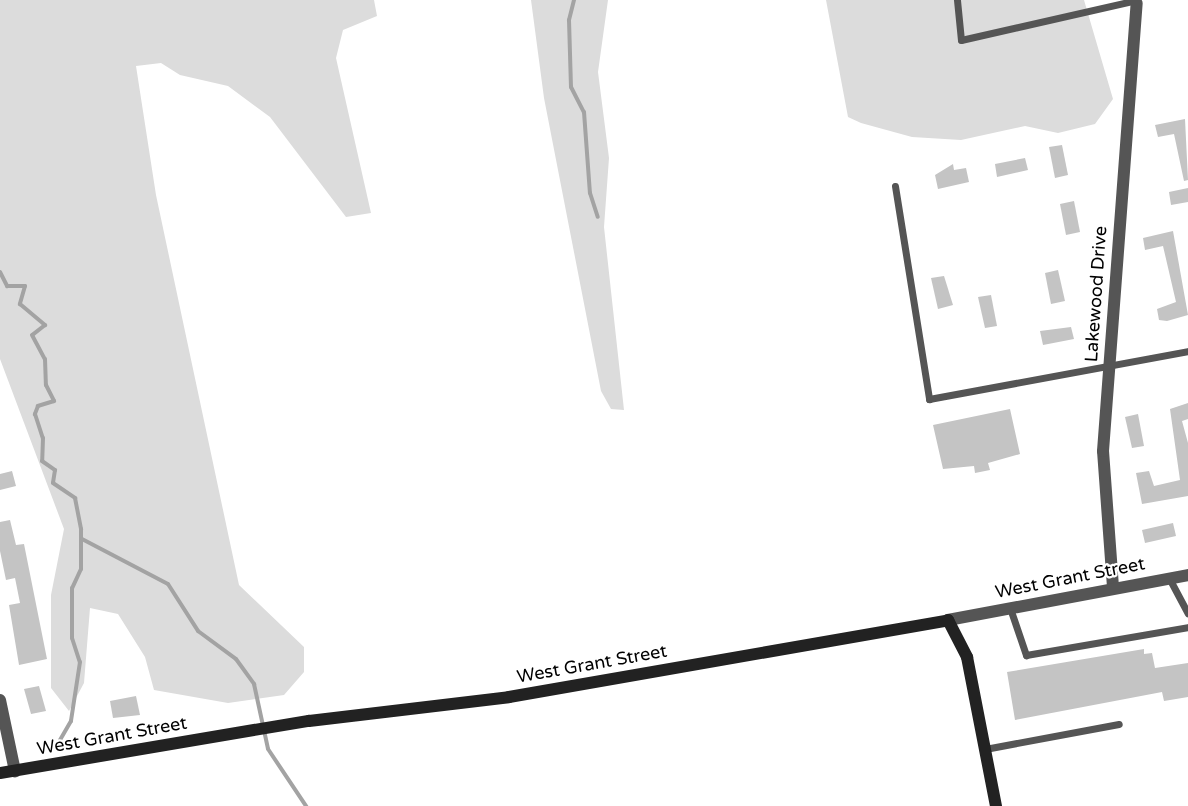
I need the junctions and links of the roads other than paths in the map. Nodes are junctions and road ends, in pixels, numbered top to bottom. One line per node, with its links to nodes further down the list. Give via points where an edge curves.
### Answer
1 (957, 0): 2 (lane, via 961,40)
2 (1137, 1): 5 (street, Lakewood Drive)
3 (895, 186): 5 (lane, via 929,399)
4 (1188, 351): 5 (lane)
5 (1109, 366): 8 (street, Lakewood Drive, via 1103,482)
6 (1188, 574): 7 (street, West Grant Street)
7 (1169, 578): 8 (street, West Grant Street); 10 (lane)
8 (1113, 587): 9 (street, West Grant Street)
9 (1010, 608): 11 (street, West Grant Street); 12 (lane, via 1026,655)
10 (1188, 613)
11 (948, 620): 15 (main road, via 967,657); 16 (main road, West Grant Street, via 509,697 309,721)
12 (1188, 627)
13 (0, 700): 16 (street)
14 (1119, 724): 15 (lane)
15 (985, 749): 18 (main road)
16 (15, 771): 17 (main road, West Grant Street)
17 (0, 773)
18 (996, 806)

